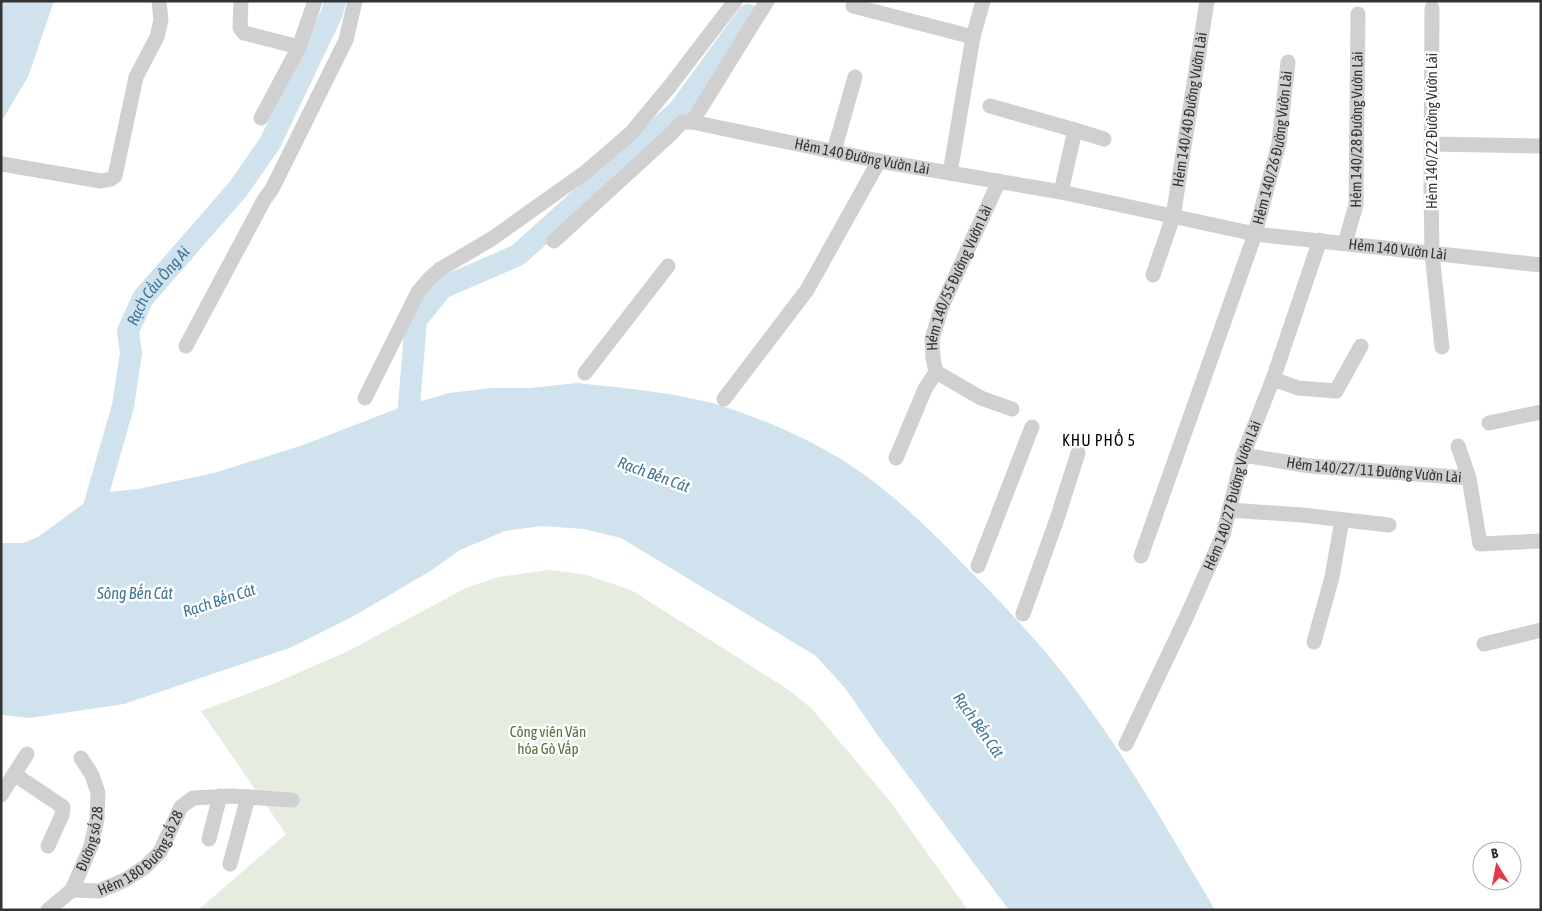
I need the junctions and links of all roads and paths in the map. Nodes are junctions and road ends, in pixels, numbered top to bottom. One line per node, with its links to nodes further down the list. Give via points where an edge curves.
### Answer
1 (159, 1): 27 (street, via 161,20 157,37 136,77 116,172 111,178 101,181)
2 (241, 1): 13 (street, via 240,28 244,33)
3 (315, 1): 13 (street)
4 (355, 1): 40 (street, via 346,40 272,188)
5 (735, 1): 20 (street)
6 (767, 1): 18 (street)
7 (983, 1): 12 (street)
8 (1207, 1): 31 (street, Hẻm 140/40 Đường Vườn Lài)
9 (853, 6): 12 (street)
10 (1432, 8): 22 (street, Hẻm 140/22 Đường Vườn Lài)
11 (1358, 14): 35 (street, Hẻm 140/28 Đường Vườn Lài, via 1356,205)
12 (973, 36): 28 (street)
13 (299, 46): 17 (street)
14 (1288, 62): 32 (street, Hẻm 140/26 Đường Vườn Lài, via 1279,143)
15 (855, 77): 25 (street)
16 (990, 106): 19 (street)
17 (261, 118)
18 (692, 122): 24 (street, via 682,122); 25 (street, Hẻm 140 Đường Vườn Lài)
19 (1076, 130): 21 (street); 30 (street)
20 (633, 134): 24 (street); 46 (street, via 493,238 429,279 418,292)
21 (1104, 138)
22 (1432, 144): 23 (street); 36 (street, Hẻm 140/22 Đường Vườn Lài)
23 (1541, 146)
24 (650, 150): 34 (street)
25 (834, 151): 26 (street, Hẻm 140 Đường Vườn Lài)
26 (879, 161): 28 (street, Hẻm 140 Đường Vườn Lài); 47 (street, via 807,290)
27 (2, 164)
28 (950, 173): 29 (street, Hẻm 140 Đường Vườn Lài)
29 (999, 181): 30 (street, Hẻm 140 Đường Vườn Lài); 43 (street, Hẻm 140/55 Đường Vườn Lài, via 942,306 931,344)
30 (1061, 192): 31 (street, Hẻm 140 Đường Vườn Lài)
31 (1173, 217): 32 (street, Hẻm 140 Đường Vườn Lài); 39 (street, Hẻm 140/40 Đường Vườn Lài)
32 (1255, 234): 33 (street, Hẻm 140 Vườn Lài); 61 (street, Hẻm 140/26 Đường Vườn Lài)
33 (1320, 240): 35 (street, Hẻm 140 Vườn Lài); 45 (street, Hẻm 140/27 Đường Vườn Lài)
34 (554, 241)
35 (1345, 243): 36 (street, Hẻm 140 Vườn Lài)
36 (1432, 254): 37 (street, Hẻm 140 Vườn Lài); 42 (street, Hẻm 140/22 Đường Vườn Lài)
37 (1541, 265)
38 (668, 266): 44 (street)
39 (1153, 276)
40 (186, 346)
41 (1361, 346): 45 (street, via 1336,391 1298,388)
42 (1442, 347)
43 (936, 372): 48 (street, via 980,398); 55 (street, Hẻm 140/55 Đường Vườn Lài, via 925,389)
44 (585, 373)
45 (1273, 379): 54 (street, Hẻm 140/27 Đường Vườn Lài)
46 (364, 398)
47 (724, 399)
48 (1012, 409)
49 (1541, 412): 50 (street)
50 (1489, 423)
51 (1032, 427): 62 (street)
52 (1458, 446): 56 (street)
53 (1078, 453): 63 (street)
54 (1243, 455): 56 (street, Hẻm 140/27/11 Đường Vườn Lài, via 1310,466); 57 (street, Hẻm 140/27 Đường Vườn Lài)
55 (896, 458)
56 (1469, 478): 60 (street, Hẻm 140/27/11 Đường Vườn Lài, via 1480,544)
57 (1229, 510): 58 (street); 67 (street, Hẻm 140/27 Đường Vườn Lài, via 1219,543)
58 (1342, 520): 59 (street); 65 (street, via 1332,577)
59 (1389, 525)
60 (1541, 541)
61 (1141, 556)
62 (978, 566)
63 (1023, 614)
64 (1541, 630): 66 (street)
65 (1314, 642)
66 (1484, 644)
67 (1126, 744)
68 (27, 754): 70 (street)
69 (81, 758): 78 (street, Đường số 28, via 98,793 98,818 91,846)
70 (14, 774): 71 (street); 76 (street, via 63,807)
71 (1, 796)
72 (220, 796): 73 (street, Hẻm 180 Đường số 28); 75 (street); 78 (street, Hẻm 180 Đường số 28, via 193,798 181,807 160,852 125,880 99,892)
73 (248, 797): 74 (street, Hẻm 180 Đường số 28); 77 (street)
74 (292, 800)
75 (209, 839)
76 (48, 846)
77 (230, 864)
78 (72, 890): 79 (street, Đường số 28)
79 (48, 910)

